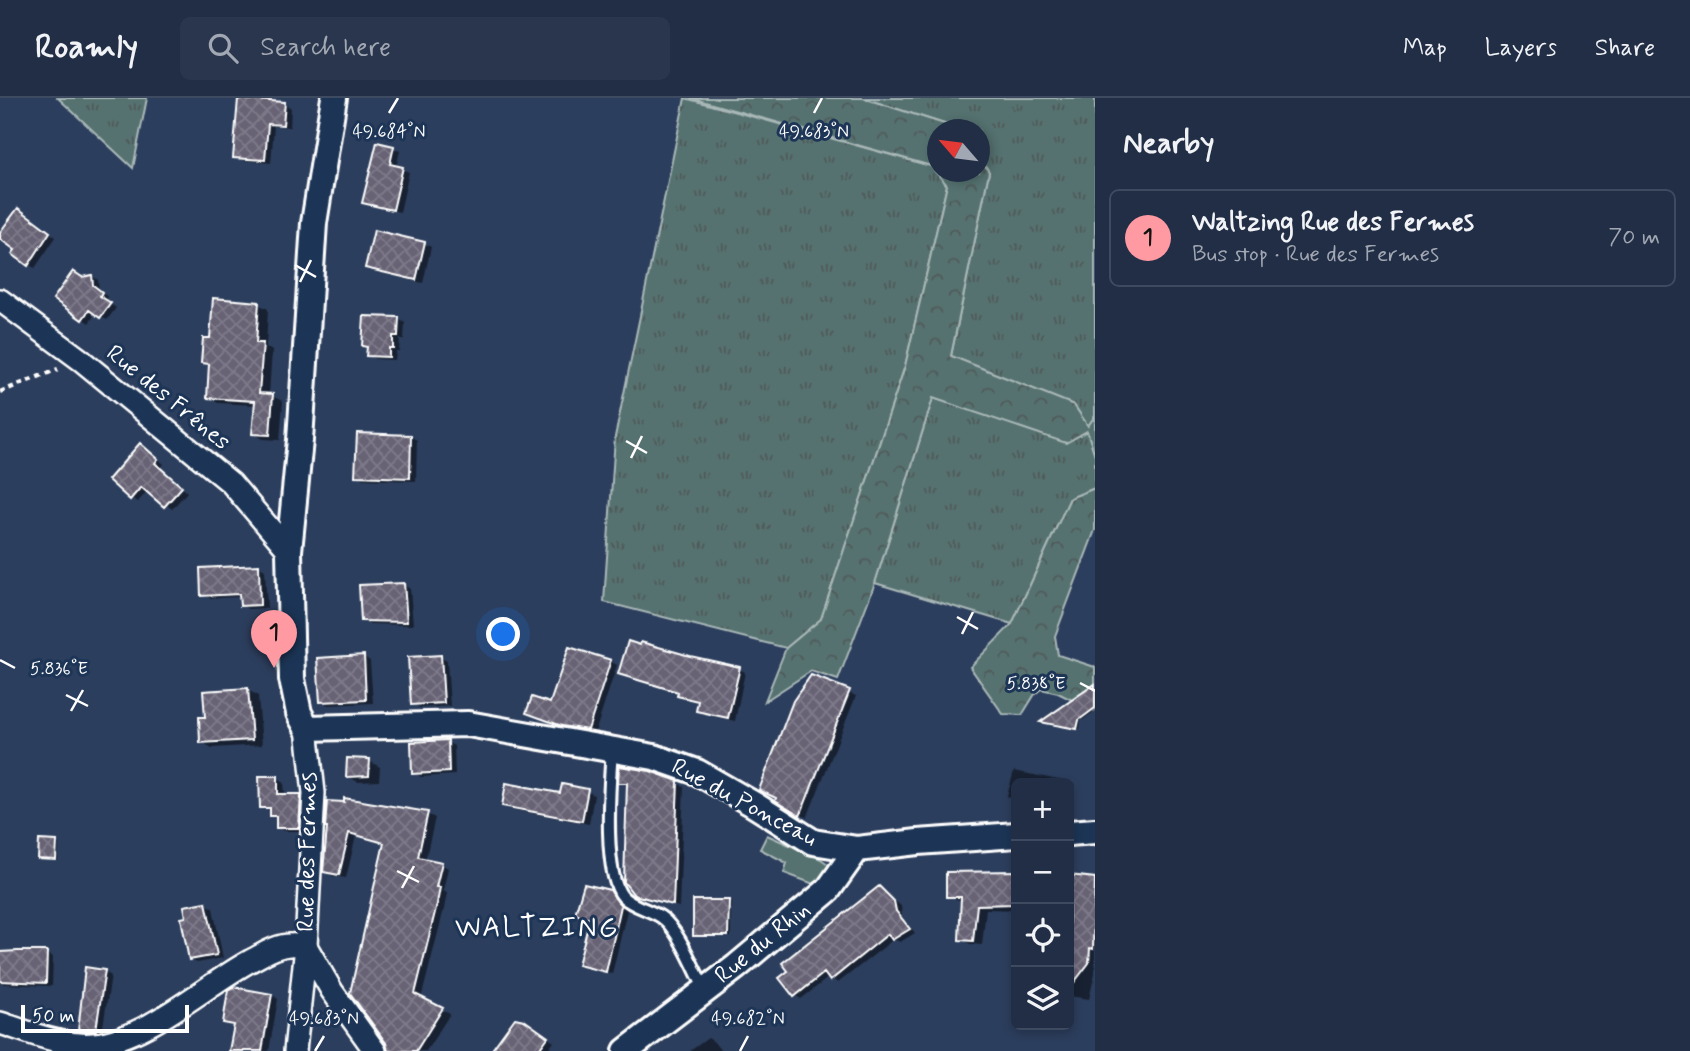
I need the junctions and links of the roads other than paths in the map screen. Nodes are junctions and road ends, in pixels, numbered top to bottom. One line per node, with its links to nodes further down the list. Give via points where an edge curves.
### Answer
1 (334, 98): 3 (street, Rue des Fermes, via 314,223)
2 (0, 300): 3 (street, Rue des Frênes, via 231,483)
3 (289, 551): 4 (street, Rue des Fermes, via 292,679)
4 (307, 728): 5 (street, Rue du Ponceau, via 468,724); 10 (street, Rue des Fermes, via 314,793)
5 (612, 749): 9 (street, Rue du Ponceau, via 697,772 813,842); 11 (lane, via 608,836 615,881 623,897 664,918)
6 (1095, 831): 7 (street)
7 (1074, 833)
8 (1011, 835): 9 (street, Rue du Ponceau)
9 (857, 849): 11 (street, Rue du Rhin, via 828,890)
10 (306, 946): 12 (street, via 289,944 272,950 164,1016 109,1041 63,1042); 13 (street, Rue des Fermes); 14 (street, Rue des Fermes)
11 (705, 990): 15 (street, Rue du Rhin)
12 (0, 1023)
13 (295, 1051)
14 (375, 1051)
15 (626, 1051)

